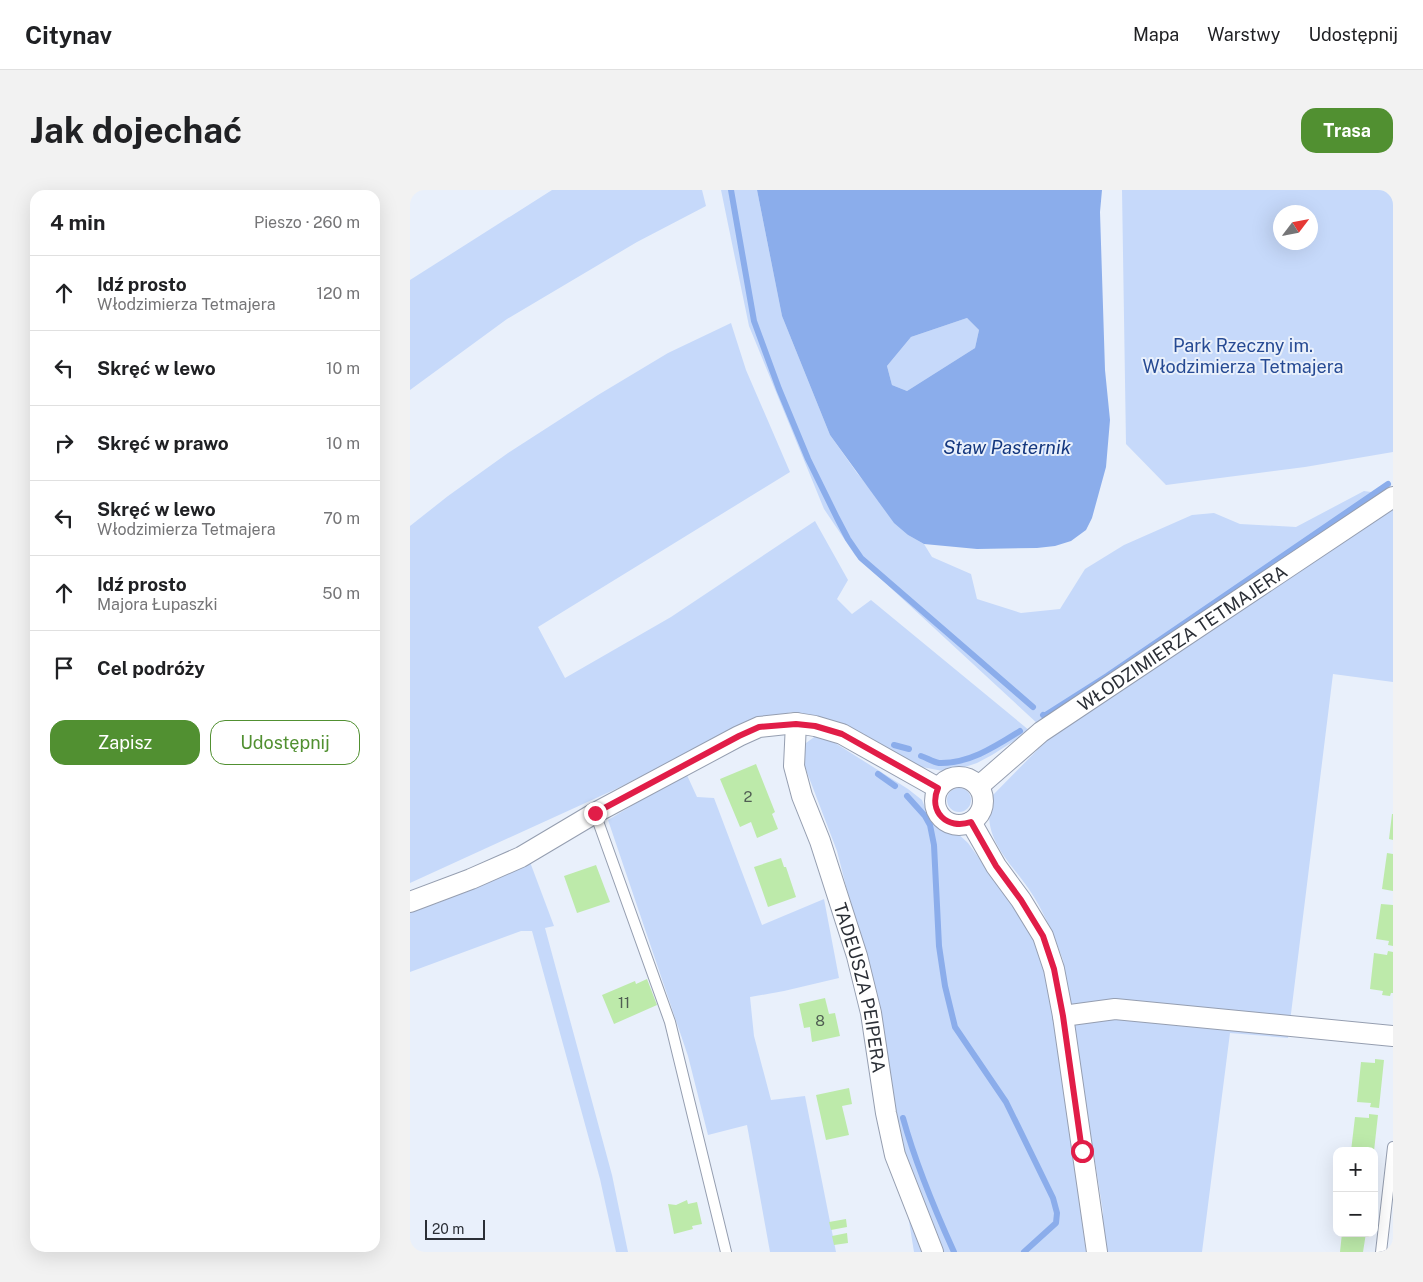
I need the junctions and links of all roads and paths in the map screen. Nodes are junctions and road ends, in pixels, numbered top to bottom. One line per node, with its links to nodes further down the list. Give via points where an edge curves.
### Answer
1 (1393, 497): 3 (street, WŁODZIMIERZA TETMAJERA, via 1041,732)
2 (796, 724): 4 (street, via 842,734); 5 (street, via 759,727); 12 (street, TADEUSZA PEIPERA, via 794,766 859,966 871,1013 895,1155)
3 (979, 786): 4 (street, via 973,780 958,776 943,782); 6 (street, via 984,802 978,817)
4 (938, 788): 6 (street, via 935,803 942,818 955,825)
5 (595, 813): 7 (street, via 521,856); 11 (lane, via 670,1022)
6 (971, 822): 8 (street, via 1043,936 1054,969)
7 (410, 902)
8 (1063, 1016): 9 (street, via 1115,1009); 13 (street)
9 (1393, 1036)
10 (1393, 1147): 14 (lane)
11 (726, 1252)
12 (933, 1252)
13 (1097, 1252)
14 (1381, 1252)

